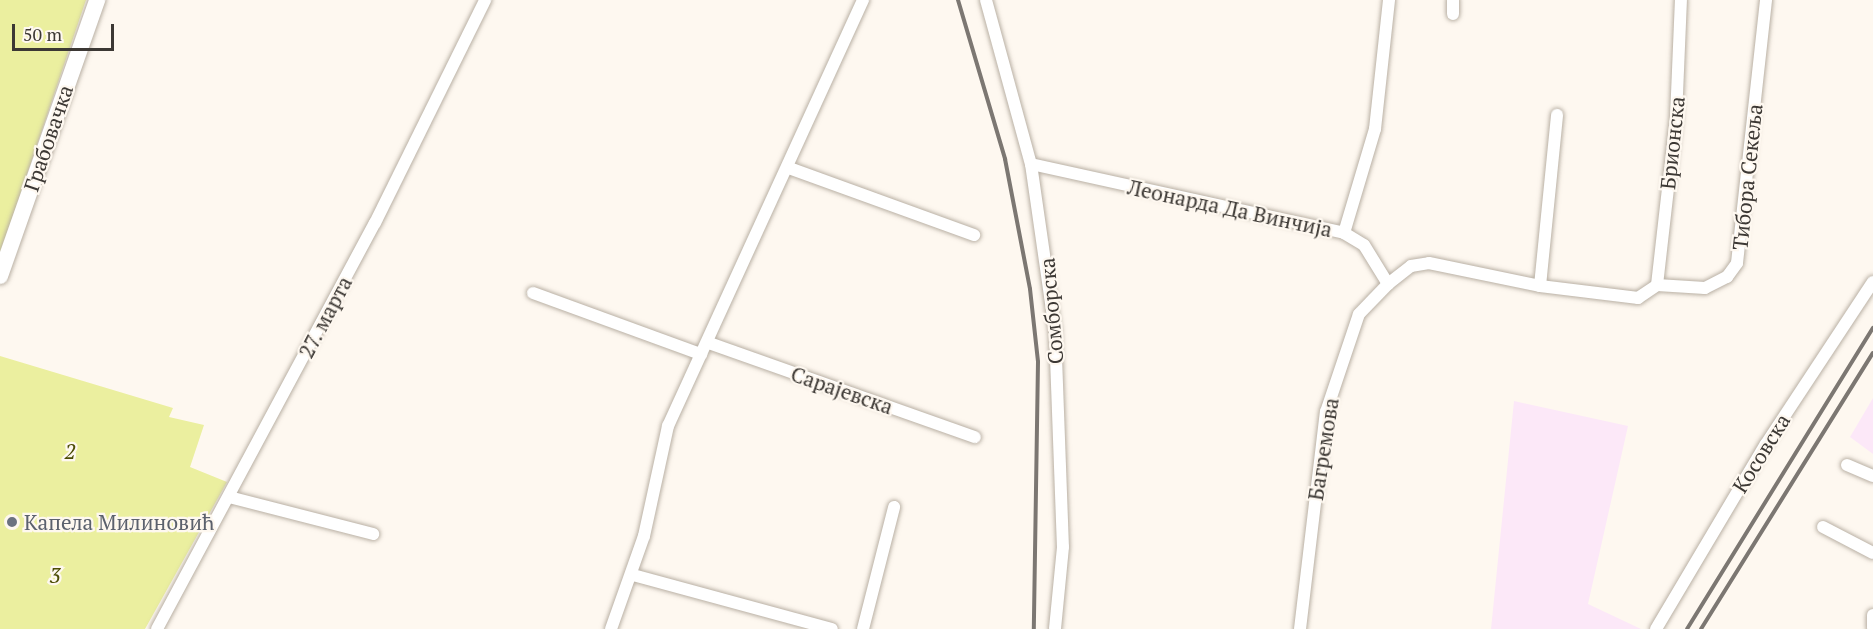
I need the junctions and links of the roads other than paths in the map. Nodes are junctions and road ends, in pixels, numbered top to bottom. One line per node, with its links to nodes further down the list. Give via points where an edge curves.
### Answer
1 (97, 0): 15 (street, Грабовачка)
2 (485, 0): 25 (street, 27. марта, via 375,222)
3 (863, 0): 12 (street)
4 (986, 0): 11 (street, Сомборска)
5 (1389, 0): 13 (street, via 1375,129)
6 (1453, 0): 9 (street)
7 (1682, 0): 18 (street, Брионска, via 1676,118)
8 (1766, 0): 18 (street, Тибора Секеља, via 1737,263 1728,277 1705,288)
9 (1453, 14)
10 (1557, 115): 19 (street)
11 (1030, 164): 13 (street, Леонарда Да Винчија); 37 (street, Сомборска, via 1055,330 1063,547)
12 (789, 168): 14 (street); 21 (street)
13 (1344, 233): 17 (street, Леонарда Да Винчија, via 1364,245)
14 (974, 235)
15 (0, 276)
16 (1873, 282): 39 (street, Косовска, via 1766,444)
17 (1388, 284): 19 (street, via 1411,266 1429,263); 38 (street, Багремова, via 1359,314 1326,412)
18 (1657, 285): 19 (street, via 1638,298)
19 (1540, 286)
20 (533, 293): 21 (street, Сарајевска)
21 (705, 348): 22 (street, Сарајевска); 30 (street, via 668,426)
22 (975, 437)
23 (1847, 465): 24 (street)
24 (1873, 476)
25 (229, 496): 28 (street); 33 (street, 27. марта)
26 (894, 507): 36 (street)
27 (1822, 527): 29 (street)
28 (373, 534)
29 (1873, 553)
30 (633, 575): 34 (street); 35 (street)
31 (1873, 615): 32 (street)
32 (1873, 628)
33 (157, 629)
34 (611, 629)
35 (832, 629)
36 (863, 629)
37 (1055, 629)
38 (1300, 629)
39 (1656, 629)

